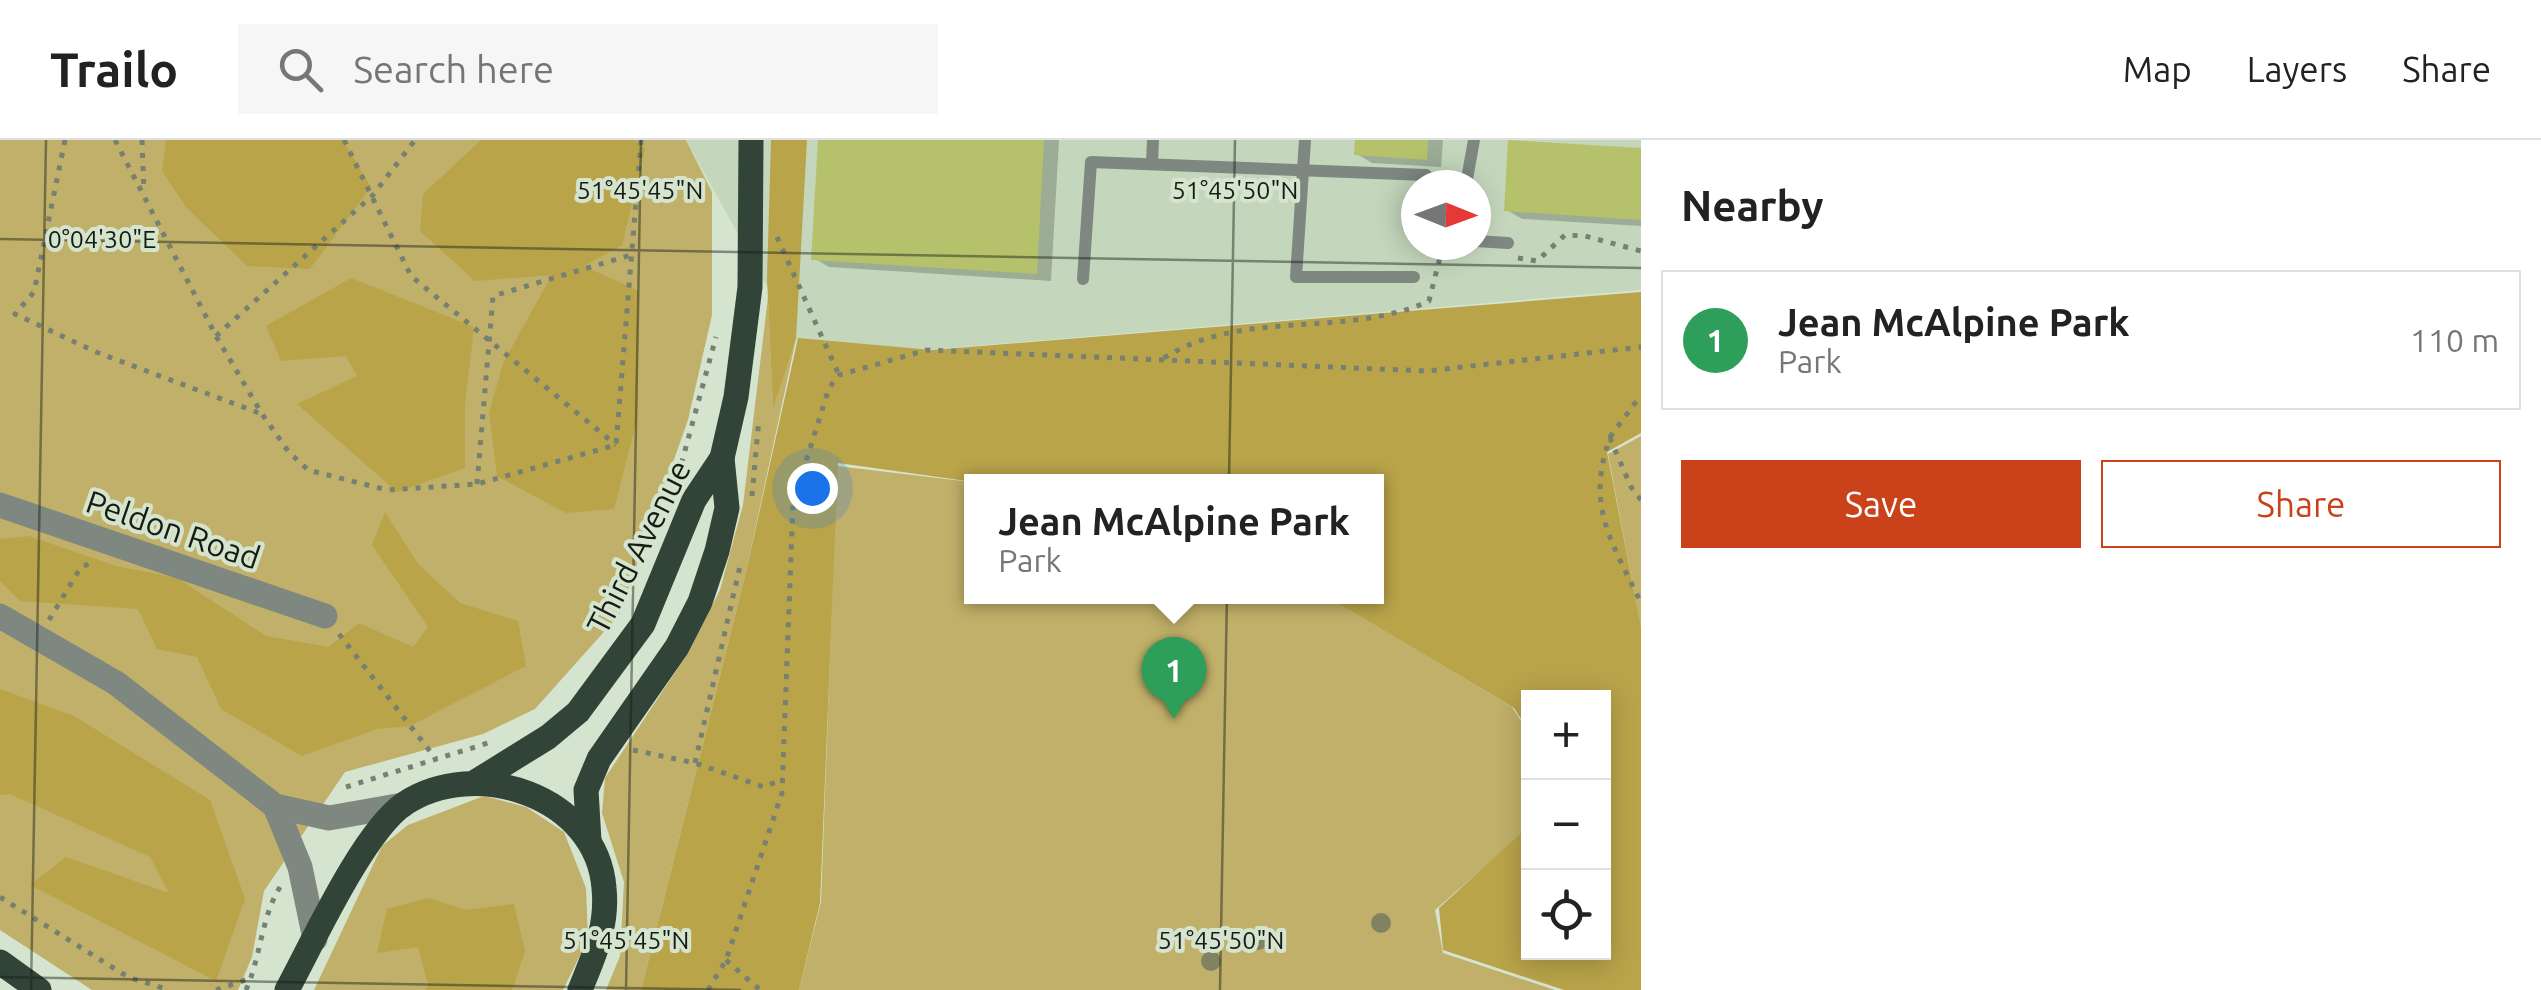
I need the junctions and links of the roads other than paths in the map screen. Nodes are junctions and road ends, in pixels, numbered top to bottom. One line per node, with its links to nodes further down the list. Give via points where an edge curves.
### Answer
1 (751, 140): 13 (main road, Third Avenue, via 750,286)
2 (1153, 140): 5 (lane)
3 (1304, 140): 6 (lane)
4 (1474, 140): 7 (lane)
5 (1152, 163): 6 (lane); 12 (lane, via 1091,162)
6 (1303, 168): 8 (lane); 11 (lane, via 1296,278)
7 (1469, 170)
8 (1401, 174)
9 (1491, 242): 10 (lane)
10 (1508, 243)
11 (1414, 277)
12 (1083, 278)
13 (722, 458): 17 (main road, Third Avenue, via 694,500 643,624 588,699 548,737); 20 (main road, Third Avenue, via 727,508 706,585 677,647 598,759 586,790)
14 (0, 506): 16 (street, Peldon Road)
15 (0, 616): 19 (street, via 116,683)
16 (325, 616)
17 (476, 781): 18 (main road, Third Avenue); 20 (main road, via 519,788 554,806)
18 (403, 805): 19 (street, via 329,818); 21 (main road, via 370,843)
19 (274, 806): 21 (street, via 300,866)
20 (589, 841): 25 (main road, via 604,885 604,931)
21 (315, 939): 24 (main road)
22 (0, 962): 23 (main road)
23 (39, 990)
24 (287, 990)
25 (580, 990)

